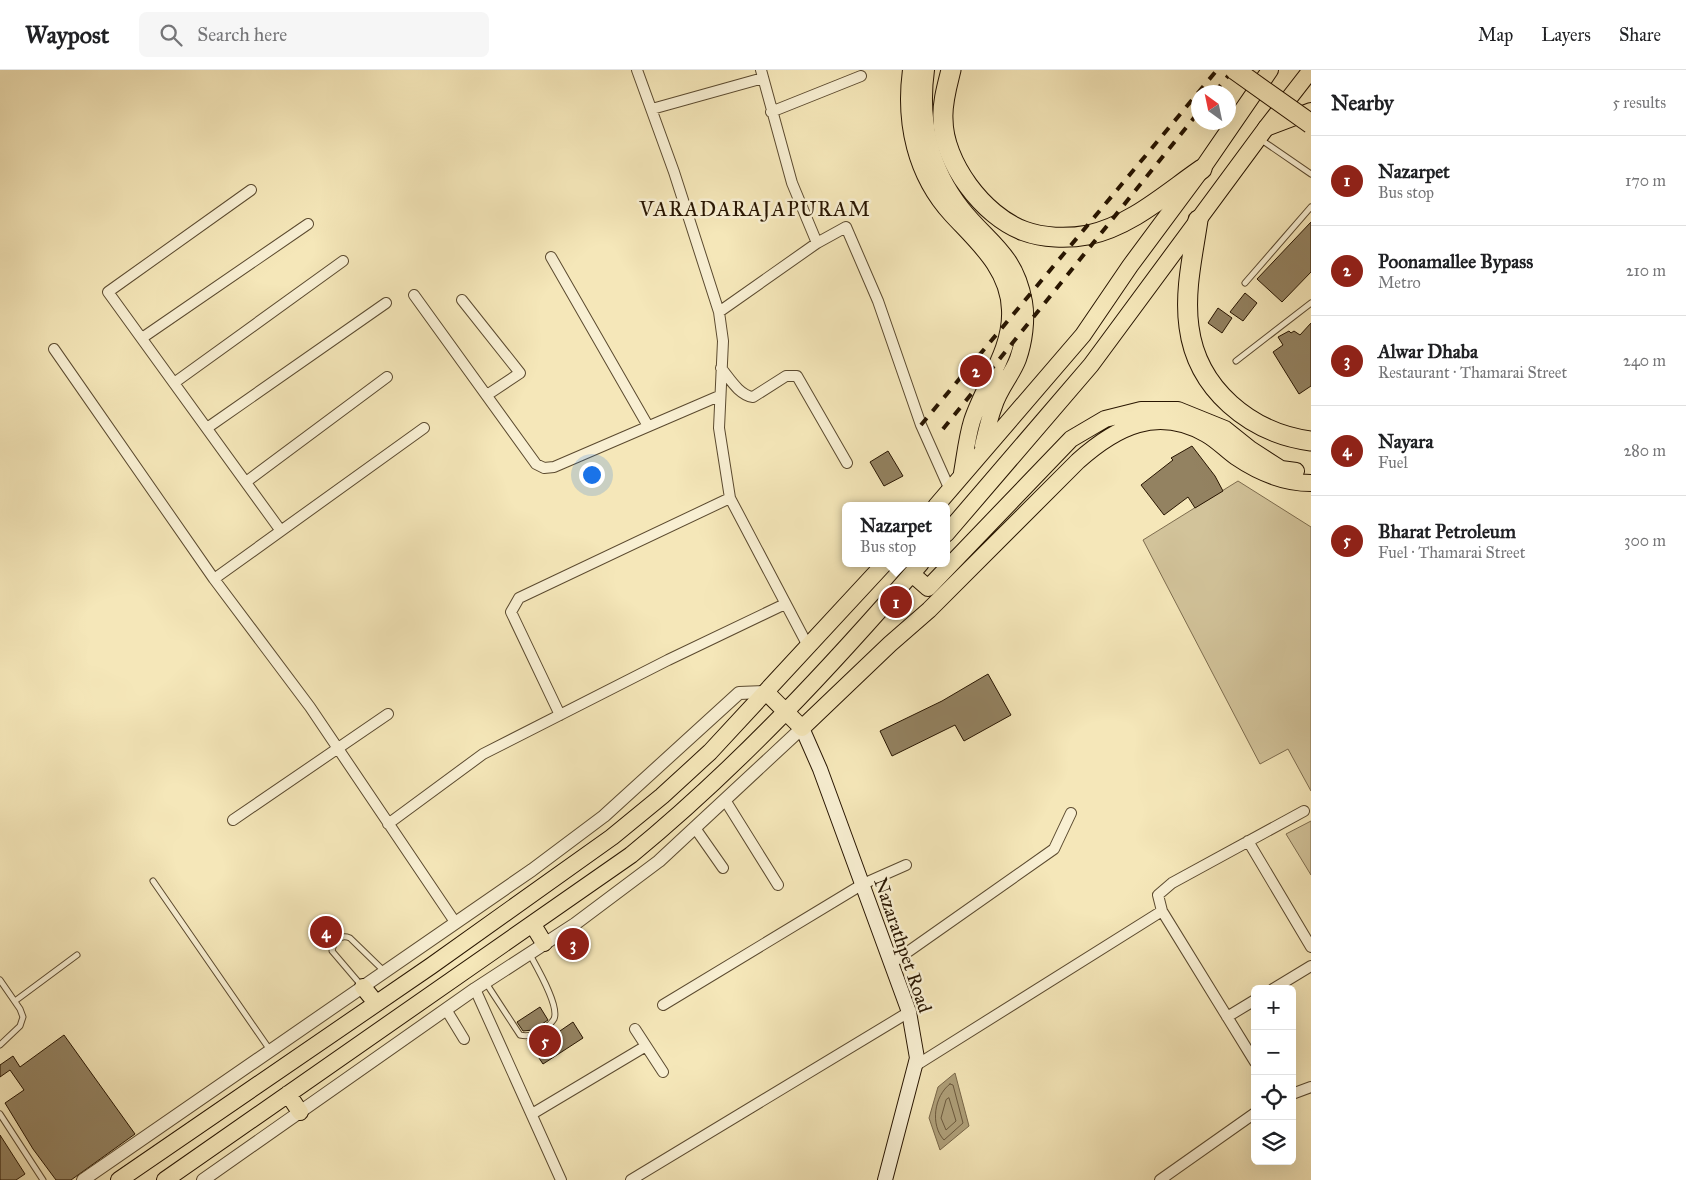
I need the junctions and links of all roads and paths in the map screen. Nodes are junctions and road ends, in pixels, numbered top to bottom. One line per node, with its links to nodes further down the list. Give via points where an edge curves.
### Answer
1 (637, 70): 12 (street)
2 (911, 70): 47 (main road, via 908,93 910,134 919,163 932,190 994,261 1004,282 1010,309 1009,329 997,366 972,422)
3 (926, 70): 44 (main road, via 923,117 930,149 962,210 1002,250 1015,273 1024,303 1024,334 1018,360 994,405)
4 (951, 70): 17 (highway, via 943,119 955,167 970,189 995,213 1023,230 1055,238 1088,235 1125,222)
5 (1235, 70): 15 (highway, bridge)
6 (1254, 70): 11 (main road)
7 (1270, 70): 11 (main road)
8 (1311, 70): 16 (main road)
9 (762, 74): 12 (street); 14 (street)
10 (861, 76): 14 (street)
11 (1250, 101): 17 (main road)
12 (652, 109): 31 (street)
13 (1311, 111): 16 (main road)
14 (771, 112): 23 (street, via 792,183)
15 (1311, 124)
16 (1262, 133): 18 (lane); 21 (main road)
17 (1202, 169): 44 (main road, via 1083,336)
18 (1311, 174)
19 (251, 190): 32 (street, via 108,292)
20 (1311, 207): 26 (lane)
21 (1198, 220): 43 (highway, via 1188,287 1188,325 1200,363 1217,391 1238,411 1263,428); 53 (main road, via 1091,365)
22 (308, 224): 32 (street)
23 (817, 244): 31 (street); 50 (street, via 843,227 848,230 878,301 921,425)
24 (551, 257): 40 (street)
25 (343, 262): 37 (street)
26 (1245, 284)
27 (414, 295): 38 (street)
28 (462, 300): 38 (street, via 520,373)
29 (386, 303): 41 (street)
30 (1311, 303): 34 (lane)
31 (719, 312): 35 (street, via 723,341)
32 (142, 338): 37 (street)
33 (54, 349): 59 (street)
34 (1236, 361)
35 (721, 368): 39 (street); 45 (street, via 740,391 753,397 786,376 798,376)
36 (387, 377): 48 (street)
37 (174, 383): 41 (street)
38 (487, 396): 40 (street, via 536,464 544,468 554,467)
39 (720, 396): 40 (street); 51 (street, via 719,428)
40 (648, 426)
41 (207, 428): 48 (street)
42 (424, 428): 54 (street)
43 (1311, 441)
44 (981, 451): 47 (main road)
45 (848, 463)
46 (1311, 474): 55 (main road, via 1282,469 1225,429 1178,410 1142,410 1105,419 1071,438)
47 (962, 475): 50 (main road)
48 (246, 482): 54 (street)
49 (1311, 483): 66 (main road, via 1270,475 1182,423 1155,420 1101,441 929,610)
50 (950, 490): 52 (main road)
51 (730, 498): 60 (street); 65 (street, via 519,598 511,612)
52 (940, 502)
53 (950, 529)
54 (281, 531): 59 (street)
55 (950, 565)
56 (881, 567): 61 (main road)
57 (948, 567): 58 (main road, via 928,588)
58 (917, 568): 63 (main road)
59 (214, 579): 67 (street, via 310,707)
60 (786, 604): 61 (street); 65 (street)
61 (808, 646): 62 (main road)
62 (766, 692): 63 (main road); 81 (street, via 739,692 604,816); 96 (main road, via 710,752 612,837)
63 (787, 712): 66 (main road); 82 (main road, via 678,816 631,855)
64 (388, 714): 67 (street)
65 (560, 715): 72 (street, via 483,754)
66 (802, 728): 68 (street); 78 (main road, Nazarathpet Road)
67 (337, 749): 71 (street); 72 (street)
68 (725, 800): 73 (street); 79 (street)
69 (1304, 811): 74 (street)
70 (1071, 813): 87 (street, via 1054,849)
71 (234, 820)
72 (388, 824): 81 (street)
73 (696, 828): 76 (street); 83 (street, via 659,861 575,924)
74 (1248, 841): 80 (street, via 1172,883 1158,895); 84 (street)
75 (906, 865): 78 (street)
76 (723, 868)
77 (153, 881): 105 (lane)
78 (863, 884): 87 (main road, Nazarathpet Road); 97 (street)
79 (778, 885)
80 (1162, 912): 100 (street); 107 (street)
81 (455, 922): 89 (street)
82 (533, 925): 83 (main road); 111 (main road)
83 (544, 943): 85 (street)
84 (1311, 947)
85 (529, 953): 92 (street); 92 (lane, via 554,1005 554,1018 549,1026 536,1034 520,1035)
86 (77, 955): 94 (lane)
87 (892, 963): 99 (main road, Nazarathpet Road)
88 (1311, 966): 91 (street)
89 (384, 971): 93 (street); 93 (lane, via 350,938 346,936 336,941 332,951)
90 (0, 980): 94 (lane)
91 (1280, 985)
92 (480, 986): 98 (street); 114 (street)
93 (363, 987): 96 (main road); 105 (street)
94 (15, 1001): 103 (lane, via 23,1013 22,1022)
95 (1251, 1002): 100 (street)
96 (376, 1003): 118 (main road)
97 (662, 1004)
98 (447, 1011): 102 (street); 112 (street)
99 (908, 1012): 107 (main road, Nazarathpet Road, via 917,1058); 122 (street)
100 (1226, 1017): 106 (street)
101 (635, 1029): 104 (street)
102 (464, 1039)
103 (0, 1045)
104 (646, 1046): 108 (street); 114 (street)
105 (270, 1050): 117 (street)
106 (1251, 1056)
107 (914, 1066): 123 (main road, Nazarathpet Road)
108 (663, 1072)
109 (1311, 1087): 110 (street)
110 (1296, 1093)
111 (288, 1094): 112 (main road); 119 (main road)
112 (300, 1112): 120 (street)
113 (0, 1114): 116 (lane)
114 (532, 1114): 121 (street)
115 (1251, 1117): 124 (street)
116 (43, 1180)
117 (83, 1180)
118 (119, 1180)
119 (165, 1180)
120 (203, 1180)
121 (561, 1180)
122 (631, 1180)
123 (885, 1180)
124 (1160, 1180)

